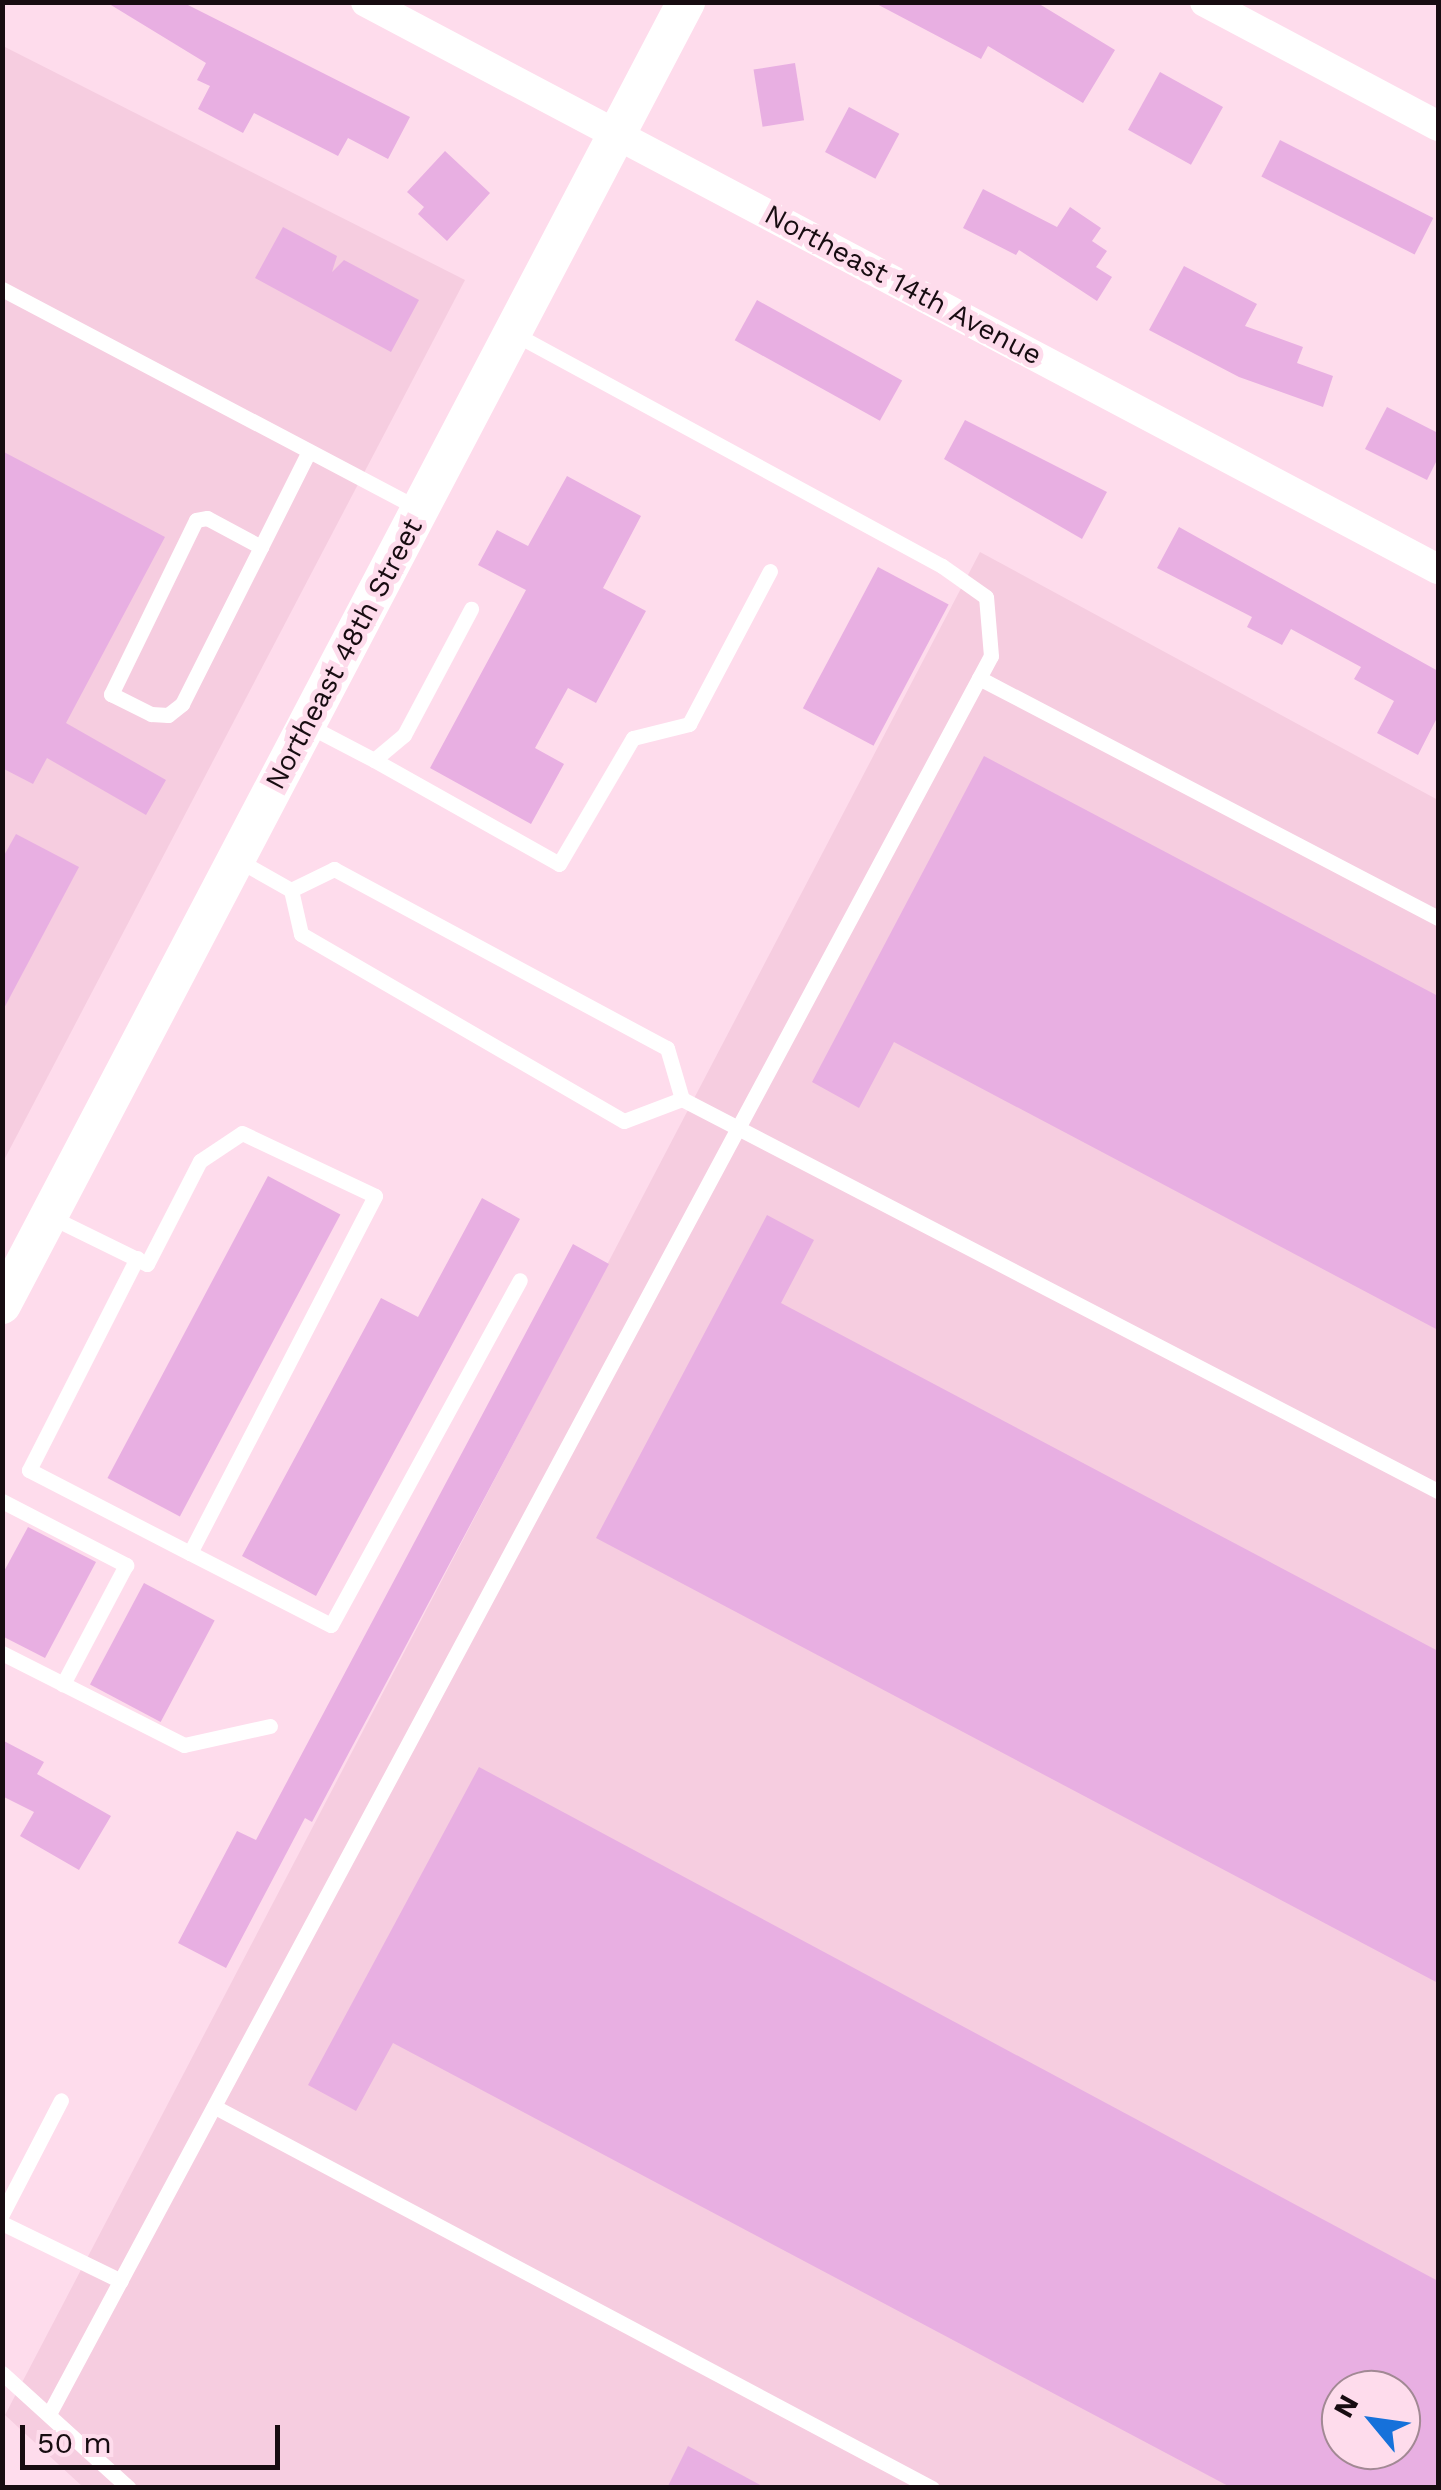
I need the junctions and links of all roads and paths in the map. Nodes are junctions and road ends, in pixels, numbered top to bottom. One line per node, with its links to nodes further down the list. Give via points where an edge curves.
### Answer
1 (366, 2): 5 (street, Northeast 14th Avenue)
2 (686, 2): 5 (street, Northeast 48th Street)
3 (1205, 2): 4 (street)
4 (1438, 126)
5 (617, 134): 7 (street, Northeast 48th Street); 11 (street, Northeast 14th Avenue)
6 (2, 288): 8 (lane)
7 (512, 334): 9 (street, Northeast 48th Street); 14 (lane, via 986,596 991,656)
8 (309, 451): 9 (lane); 10 (lane)
9 (420, 509): 15 (street, Northeast 48th Street)
10 (261, 546): 10 (lane, via 182,704 168,715 151,714 111,694 196,520 207,518)
11 (1438, 569)
12 (770, 571): 16 (lane, via 689,724 633,738 558,864)
13 (471, 610): 16 (lane, via 404,735)
14 (980, 678): 19 (lane); 21 (lane)
15 (307, 725): 16 (lane); 17 (street, Northeast 48th Street)
16 (374, 760)
17 (236, 859): 18 (lane); 22 (street, Northeast 48th Street)
18 (291, 890): 20 (lane, via 334,869 668,1048); 20 (lane, via 301,934 624,1121)
19 (1438, 918)
20 (682, 1099): 21 (lane)
21 (740, 1128): 26 (lane); 33 (lane)
22 (49, 1216): 23 (lane); 25 (street, Northeast 48th Street)
23 (136, 1258): 28 (lane, via 28,1470); 28 (lane, via 147,1264 200,1161 242,1133 375,1196)
24 (520, 1280): 28 (lane, via 331,1625)
25 (2, 1304)
26 (1438, 1491)
27 (2, 1501): 30 (lane, via 126,1565)
28 (190, 1553)
29 (2, 1652): 30 (lane)
30 (63, 1684): 31 (lane, via 184,1745)
31 (270, 1726)
32 (61, 2100): 34 (lane)
33 (215, 2107): 36 (lane); 40 (lane)
34 (2, 2214)
35 (2, 2223): 36 (lane)
36 (121, 2281): 38 (lane)
37 (2, 2373): 38 (lane)
38 (48, 2414): 39 (lane)
39 (128, 2488)
40 (932, 2488)

